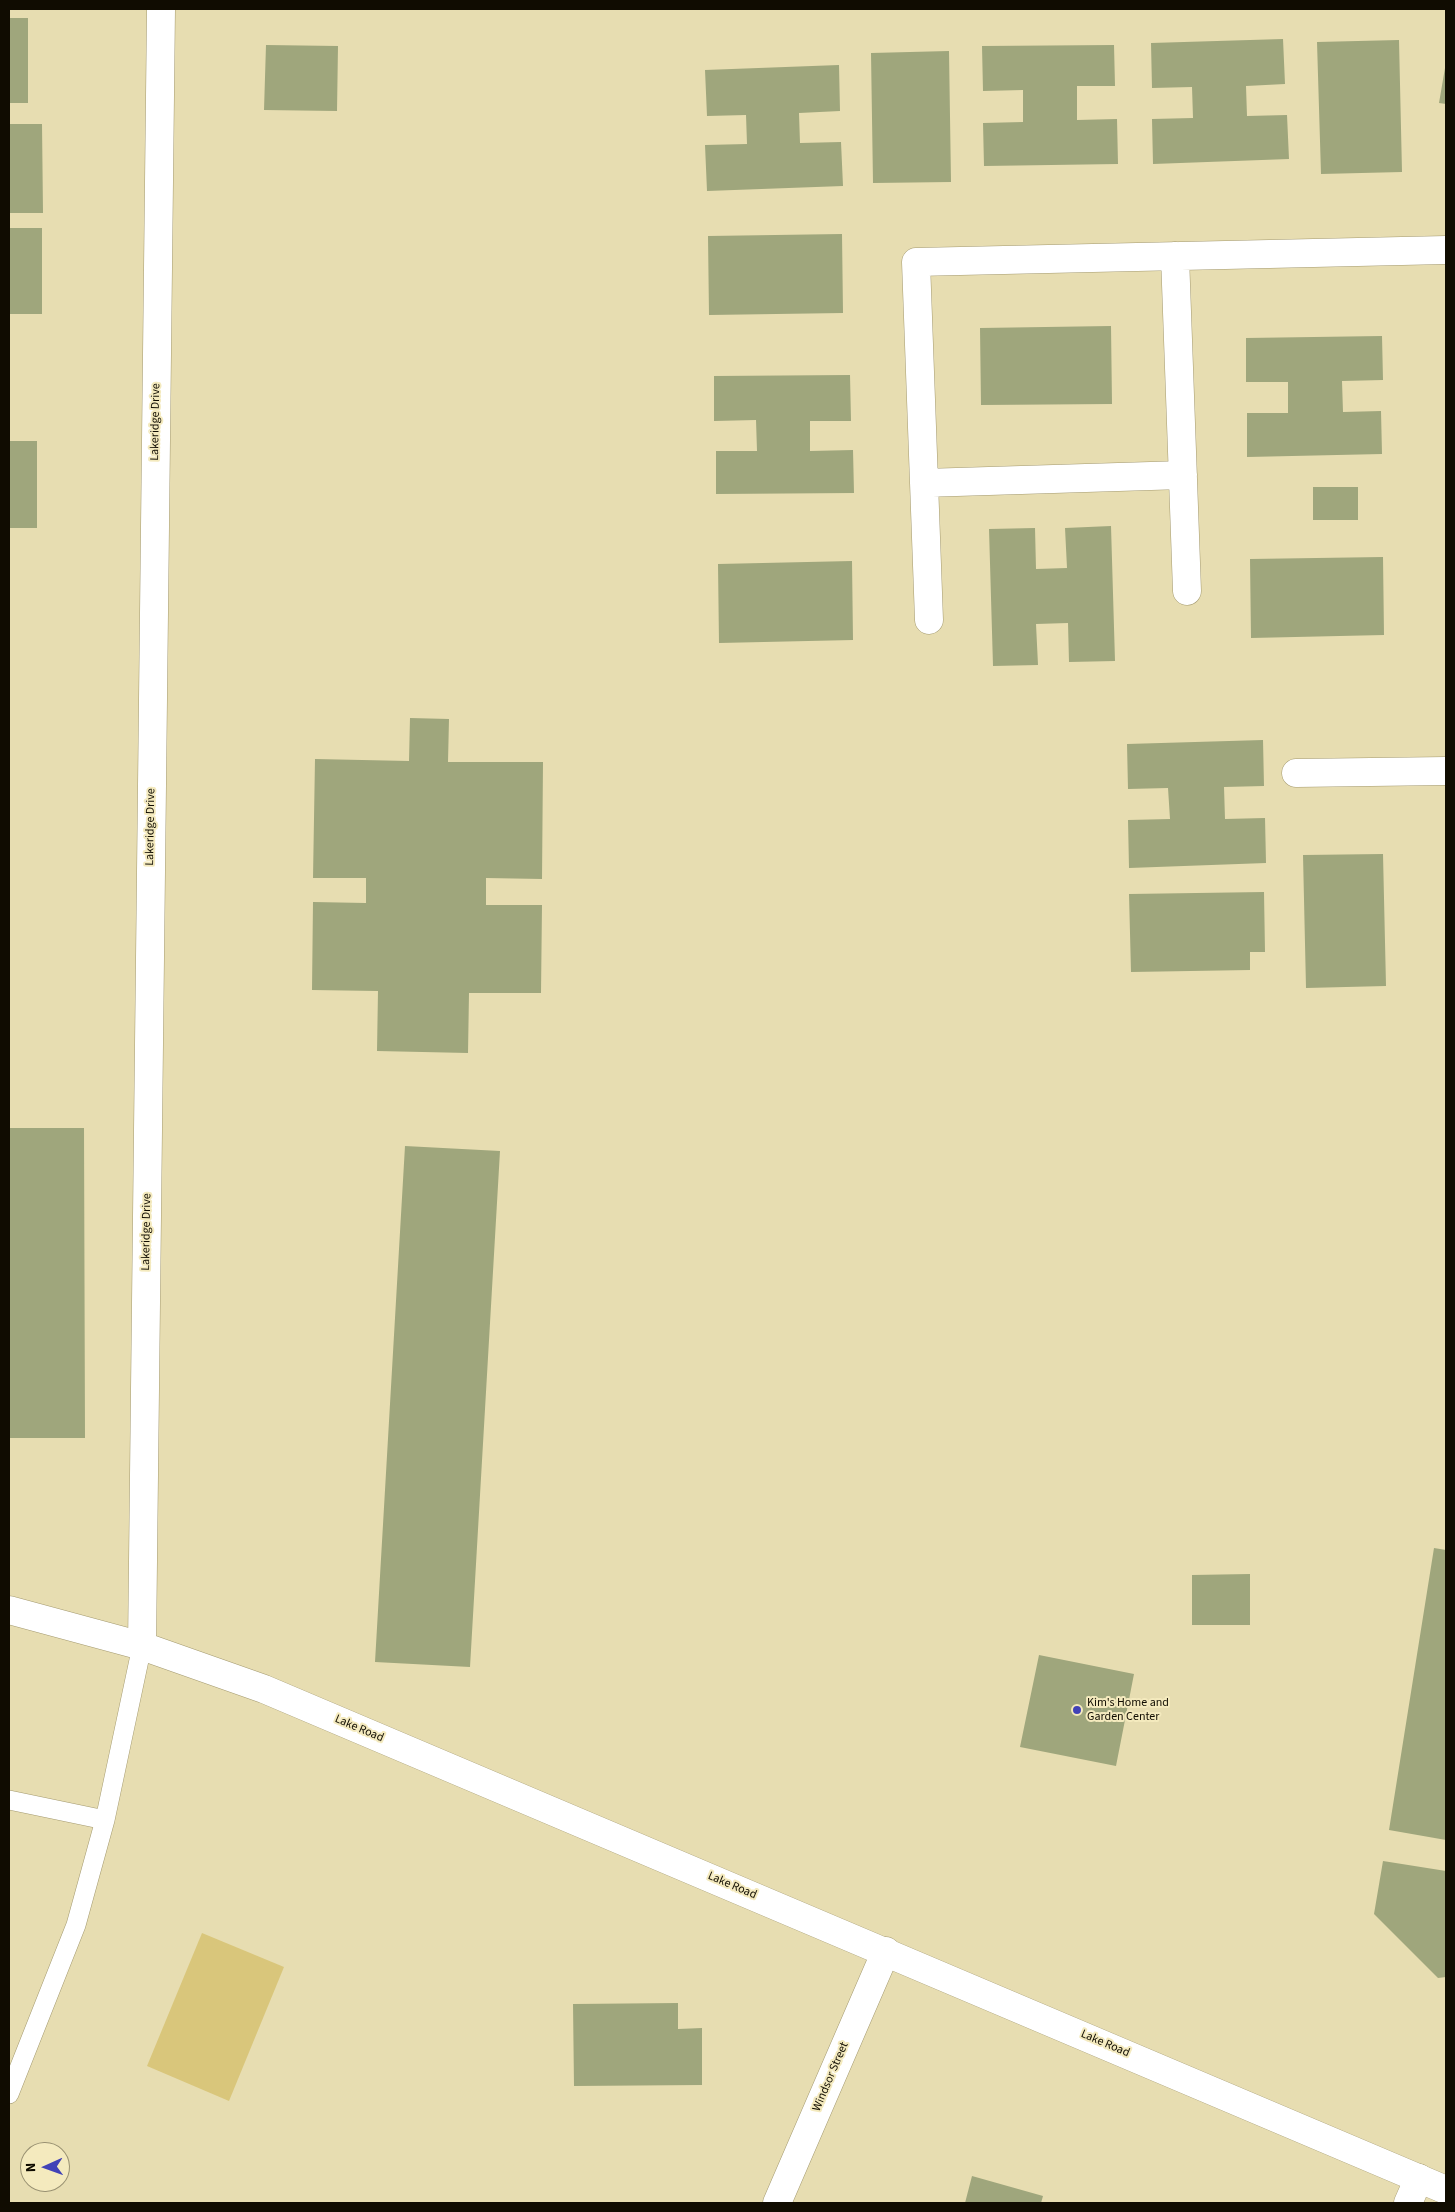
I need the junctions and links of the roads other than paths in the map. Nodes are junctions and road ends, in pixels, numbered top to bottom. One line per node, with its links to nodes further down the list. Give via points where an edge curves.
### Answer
1 (161, 9): 11 (street, Lakeridge Drive)
2 (1446, 250): 3 (street)
3 (1175, 256): 4 (street); 5 (street, via 916,262)
4 (1183, 475): 5 (street); 6 (street)
5 (924, 483): 7 (street)
6 (1187, 591)
7 (929, 620)
8 (1446, 771): 9 (street)
9 (1296, 773)
10 (9, 1610): 11 (street, Lake Road)
11 (142, 1646): 13 (lane); 14 (street, Lake Road, via 264,1689)
12 (9, 1800): 13 (lane)
13 (105, 1820): 15 (lane, via 76,1925)
14 (886, 1951): 16 (street, Lake Road); 18 (street, Windsor Street)
15 (9, 2094)
16 (1419, 2178): 17 (street, Lake Road); 19 (street)
17 (1446, 2190)
18 (777, 2203)
19 (1408, 2203)

